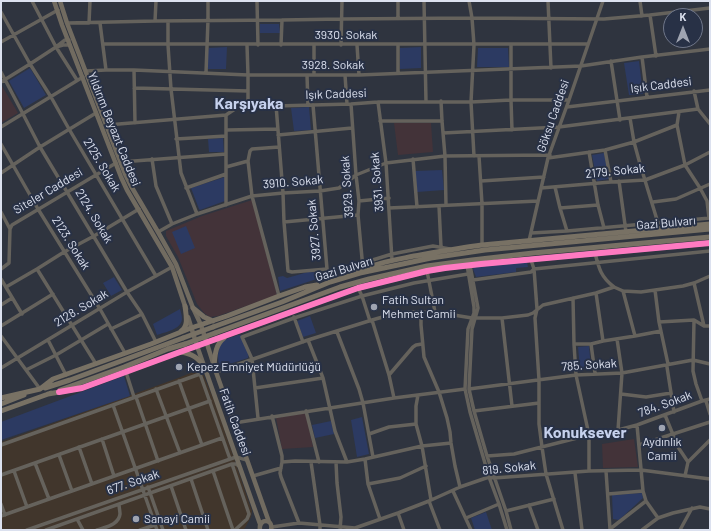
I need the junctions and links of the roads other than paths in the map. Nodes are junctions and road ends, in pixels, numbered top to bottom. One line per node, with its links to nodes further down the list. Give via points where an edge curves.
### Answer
1 (32, 1): 21 (street)
2 (54, 1): 16 (main road, Yıldırım Beyazıt Caddesi)
3 (60, 1): 32 (main road, Yıldırım Beyazıt Caddesi)
4 (90, 1): 33 (street)
5 (156, 1): 29 (street)
6 (208, 1): 27 (street)
7 (256, 1): 31 (street)
8 (342, 1): 22 (street)
9 (398, 1): 23 (street)
10 (424, 1): 24 (street)
11 (469, 1): 20 (street)
12 (548, 1): 25 (street)
13 (603, 1): 26 (street, Göksu Caddesi)
14 (640, 1): 19 (street)
15 (710, 8): 18 (street)
16 (58, 10): 21 (street); 36 (main road, Yıldırım Beyazıt Caddesi)
17 (1, 12): 35 (street, 2125. Sokak)
18 (650, 15): 19 (street); 56 (street)
19 (642, 16): 26 (street)
20 (472, 18): 24 (street); 25 (street); 53 (street)
21 (41, 19): 35 (street); 54 (street)
22 (342, 19): 23 (street); 28 (street); 49 (street)
23 (398, 19): 24 (street)
24 (424, 19): 52 (street)
25 (549, 19): 26 (street); 43 (street)
26 (596, 19): 44 (street, Göksu Caddesi)
27 (208, 20): 30 (street); 31 (street); 41 (street)
28 (282, 20): 31 (street); 47 (street)
29 (155, 21): 30 (street); 34 (street)
30 (168, 21): 40 (street)
31 (257, 21): 46 (street)
32 (67, 23): 33 (street); 38 (main road, Yıldırım Beyazıt Caddesi)
33 (89, 23): 34 (street)
34 (100, 23): 39 (street)
35 (13, 35): 37 (street); 59 (street, 2125. Sokak)
36 (68, 40): 38 (main road, Yıldırım Beyazıt Caddesi); 54 (street)
37 (1, 42)
38 (72, 44): 54 (street); 66 (main road, Yıldırım Beyazıt Caddesi); 77 (main road, Yıldırım Beyazıt Caddesi)
39 (103, 44): 40 (street, 3930. Sokak); 63 (street)
40 (168, 44): 41 (street, 3930. Sokak); 67 (street)
41 (207, 44): 45 (street, 3930. Sokak); 70 (street)
42 (510, 44): 43 (street, 3930. Sokak); 53 (street, 3930. Sokak); 62 (street)
43 (550, 44): 44 (street, 3930. Sokak); 61 (street)
44 (588, 44): 60 (street, Göksu Caddesi)
45 (247, 45): 46 (street, 3930. Sokak); 72 (street)
46 (258, 45): 47 (street, 3930. Sokak)
47 (281, 45): 48 (street, 3930. Sokak)
48 (314, 45): 49 (street, 3930. Sokak); 74 (street)
49 (341, 45): 50 (street, 3930. Sokak)
50 (357, 45): 51 (street, 3930. Sokak); 76 (street)
51 (398, 45): 52 (street, 3930. Sokak); 71 (street)
52 (425, 45): 53 (street, 3930. Sokak); 69 (street)
53 (474, 45): 65 (street)
54 (56, 47): 59 (street); 79 (street)
55 (710, 49): 56 (street, 3928. Sokak)
56 (656, 56): 57 (street, 3928. Sokak)
57 (642, 57): 58 (street, 3928. Sokak); 87 (street)
58 (611, 62): 60 (street, 3928. Sokak); 90 (street)
59 (30, 64): 78 (street); 86 (street, 2125. Sokak)
60 (581, 66): 61 (street, 3928. Sokak); 89 (street, Göksu Caddesi)
61 (551, 68): 62 (street, 3928. Sokak)
62 (511, 69): 65 (street, 3928. Sokak); 88 (street)
63 (106, 70): 64 (street, 3928. Sokak); 66 (street, 3928. Sokak)
64 (134, 70): 67 (street, 3928. Sokak); 81 (street)
65 (472, 70): 69 (street, 3928. Sokak); 94 (street)
66 (86, 71): 113 (main road, Yıldırım Beyazıt Caddesi)
67 (170, 71): 70 (street, 3928. Sokak); 82 (street)
68 (1, 72): 78 (street, 2124. Sokak)
69 (425, 72): 71 (street, 3928. Sokak); 93 (street)
70 (206, 73): 72 (street, 3928. Sokak)
71 (398, 73): 76 (street, 3928. Sokak)
72 (248, 75): 73 (street, 3928. Sokak); 84 (street)
73 (307, 75): 74 (street, 3928. Sokak); 97 (street)
74 (314, 75): 75 (street, 3928. Sokak)
75 (345, 75): 76 (street, 3928. Sokak); 96 (street, 3929. Sokak)
76 (359, 75)
77 (83, 77): 79 (street); 103 (main road, Yıldırım Beyazıt Caddesi)
78 (6, 79): 80 (street); 104 (street, 2124. Sokak)
79 (77, 80): 86 (street)
80 (1, 82)
81 (134, 88): 82 (street); 111 (street)
82 (171, 89): 84 (street); 107 (street)
83 (710, 90): 85 (street, Işık Caddesi)
84 (248, 91): 98 (street)
85 (694, 91): 87 (street, Işık Caddesi); 101 (street)
86 (51, 97): 104 (street); 118 (street, 2125. Sokak)
87 (647, 97): 90 (street, Işık Caddesi)
88 (511, 100): 89 (street, Işık Caddesi); 94 (street, Işık Caddesi); 121 (street)
89 (569, 100): 100 (street, Göksu Caddesi)
90 (617, 100): 100 (street, Işık Caddesi); 108 (street)
91 (441, 101): 93 (street, Işık Caddesi); 94 (street, Işık Caddesi); 109 (street)
92 (378, 102): 93 (street, Işık Caddesi); 96 (street, Işık Caddesi); 110 (street, 3931. Sokak)
93 (426, 102)
94 (471, 102): 123 (street)
95 (313, 104): 96 (street, Işık Caddesi); 97 (street, Işık Caddesi); 122 (street, 3927. Sokak)
96 (349, 104): 117 (street, 3929. Sokak)
97 (308, 105): 99 (street, Işık Caddesi)
98 (248, 106): 99 (street, Işık Caddesi); 105 (street, Işık Caddesi, via 238,107)
99 (276, 106): 119 (street)
100 (567, 107): 116 (street, Göksu Caddesi)
101 (698, 109): 102 (street); 112 (street)
102 (679, 112): 106 (street); 114 (street)
103 (96, 113): 118 (street); 144 (main road, Yıldırım Beyazıt Caddesi)
104 (23, 114): 115 (street); 130 (street, 2124. Sokak)
105 (226, 115): 107 (street, Işık Caddesi); 120 (street)
106 (630, 118): 108 (street); 128 (street)
107 (174, 119): 111 (street, Işık Caddesi); 127 (street)
108 (620, 120): 116 (street)
109 (442, 121): 110 (street); 124 (street)
110 (380, 122): 145 (street, 3931. Sokak)
111 (135, 123): 113 (street, Işık Caddesi)
112 (710, 124)
113 (107, 125): 144 (main road, Yıldırım Beyazıt Caddesi)
114 (677, 125): 128 (street, 3910. Sokak); 147 (street)
115 (1, 127)
116 (559, 127): 121 (street); 139 (street, Göksu Caddesi)
117 (352, 128): 122 (street); 152 (street, 3929. Sokak)
118 (69, 129): 130 (street); 151 (street, 2125. Sokak)
119 (278, 129): 120 (street); 125 (street)
120 (227, 130): 126 (street)
121 (512, 130): 123 (street)
122 (315, 131): 125 (street); 164 (street, 3927. Sokak)
123 (473, 131): 124 (street); 137 (street)
124 (443, 133): 136 (street)
125 (278, 135): 131 (street)
126 (226, 136): 127 (street); 135 (street)
127 (176, 139): 140 (street)
128 (634, 142): 132 (street, 3910. Sokak); 154 (street)
129 (1, 144): 146 (street, 2123. Sokak)
130 (40, 146): 146 (street); 165 (street, 2124. Sokak)
131 (279, 147): 143 (street, via 252,149); 166 (street)
132 (605, 150): 133 (street, 3910. Sokak); 157 (street)
133 (589, 152): 139 (street, 3910. Sokak); 158 (street)
134 (710, 152): 147 (street, 2179. Sokak)
135 (226, 154): 140 (street); 148 (street)
136 (445, 156): 137 (street, 3910. Sokak); 142 (street, 3910. Sokak); 174 (street)
137 (474, 156): 138 (street, 3910. Sokak)
138 (479, 156): 139 (street, 3910. Sokak); 155 (street)
139 (549, 156): 153 (street, Göksu Caddesi)
140 (179, 157): 141 (street); 161 (street, via 180,172)
141 (152, 159): 144 (street); 190 (street, via 156,186)
142 (413, 159): 145 (street, 3910. Sokak); 177 (street)
143 (248, 161): 148 (street); 167 (street)
144 (118, 162): 151 (street, Siteler Caddesi); 181 (main road, Yıldırım Beyazıt Caddesi, via 124,183); 197 (main road, Yıldırım Beyazıt Caddesi)
145 (386, 162): 152 (street, 3910. Sokak); 168 (street, 3931. Sokak)
146 (13, 165): 149 (street); 180 (street, 2123. Sokak)
147 (685, 165): 154 (street, 2179. Sokak); 163 (street)
148 (226, 167): 150 (street)
149 (1, 173)
150 (226, 174): 161 (street); 173 (street)
151 (96, 175): 165 (street, Siteler Caddesi); 187 (street, 2125. Sokak)
152 (356, 175): 164 (street, 3910. Sokak, via 339,188); 169 (street, 3929. Sokak)
153 (544, 177): 155 (street); 162 (street, Göksu Caddesi)
154 (645, 180): 156 (street, 2179. Sokak); 171 (street)
155 (481, 181): 172 (street)
156 (619, 181): 157 (street, 2179. Sokak); 192 (street)
157 (611, 182): 158 (street, 2179. Sokak)
158 (595, 183): 160 (street, 2179. Sokak); 175 (street)
159 (710, 184): 163 (street)
160 (555, 187): 162 (street, 2179. Sokak); 179 (street)
161 (186, 188): 183 (street)
162 (541, 188): 170 (street, Göksu Caddesi)
163 (700, 188): 171 (street, via 676,199); 186 (street, via 707,202)
164 (320, 191): 166 (street, 3910. Sokak); 185 (street, 3927. Sokak)
165 (67, 192): 180 (street, Siteler Caddesi); 200 (street, 2124. Sokak)
166 (282, 192): 167 (street, 3910. Sokak); 188 (street)
167 (252, 196): 173 (street, 3910. Sokak); 241 (street)
168 (389, 198): 169 (street); 178 (street, 3931. Sokak)
169 (359, 201): 184 (street, 3929. Sokak)
170 (538, 202): 172 (street); 199 (street, Göksu Caddesi)
171 (653, 202): 189 (street)
172 (482, 204): 174 (street); 204 (street)
173 (226, 205): 183 (street, 3910. Sokak)
174 (446, 205): 176 (street)
175 (598, 205): 179 (street); 193 (street)
176 (439, 206): 177 (street); 205 (street)
177 (417, 207): 178 (street)
178 (389, 208): 210 (street, 3931. Sokak)
179 (560, 208): 196 (street)
180 (38, 209): 194 (street, Siteler Caddesi, via 12,225); 207 (street, 2123. Sokak)
181 (139, 210): 187 (street); 216 (main road, Yıldırım Beyazıt Caddesi)
182 (1, 212): 194 (street)
183 (197, 214): 190 (street, 3910. Sokak)
184 (358, 215): 185 (street); 214 (street, 3929. Sokak)
185 (322, 218): 188 (street); 219 (street, 3927. Sokak)
186 (709, 218): 189 (street)
187 (123, 219): 200 (street); 224 (street, 2125. Sokak)
188 (284, 222): 219 (street, via 288,271)
189 (658, 223): 192 (street)
190 (172, 224): 197 (street, 3910. Sokak)
191 (710, 224): 198 (highway)
192 (626, 225): 193 (street); 198 (street)
193 (604, 228): 196 (street)
194 (10, 229): 217 (street, Siteler Caddesi, via 9,263)
195 (710, 229): 226 (highway, Gazi Bulvarı, via 485,250 431,258)
196 (567, 231): 199 (street)
197 (158, 232): 247 (main road, Yıldırım Beyazıt Caddesi, via 176,264)
198 (626, 232): 202 (highway)
199 (531, 233): 202 (street, Göksu Caddesi)
200 (94, 236): 207 (street); 238 (street, 2124. Sokak)
201 (710, 237): 233 (highway, Gazi Bulvarı, via 533,253 427,266)
202 (529, 240): 204 (highway)
203 (710, 243): 209 (highway)
204 (482, 245): 206 (highway)
205 (441, 247): 206 (street); 210 (street, via 433,246)
206 (451, 249): 211 (highway)
207 (64, 252): 218 (street); 248 (street, 2123. Sokak)
208 (710, 252): 213 (street)
209 (595, 253): 212 (highway); 213 (street)
210 (392, 254): 211 (street, 3931. Sokak); 214 (street)
211 (392, 260): 220 (highway)
212 (531, 260): 215 (highway); 221 (street)
213 (597, 262): 221 (street); 234 (street, via 602,276)
214 (363, 263): 220 (street, 3929. Sokak)
215 (468, 265): 222 (highway); 223 (street); 229 (street)
216 (172, 267): 224 (street, 2128. Sokak); 246 (main road, Yıldırım Beyazıt Caddesi)
217 (1, 269)
218 (37, 269): 232 (street); 240 (street)
219 (327, 269): 230 (street, 3927. Sokak)
220 (363, 269): 226 (highway)
221 (534, 269): 229 (street, via 531,272); 249 (street)
222 (427, 271): 228 (street); 235 (highway)
223 (468, 274): 228 (street); 256 (street)
224 (156, 276): 238 (street, 2128. Sokak)
225 (710, 276): 231 (street)
226 (346, 278): 230 (highway, Gazi Bulvarı)
227 (1, 279): 232 (street)
228 (429, 280): 242 (street); 252 (street)
229 (473, 280): 256 (street, via 478,308)
230 (330, 282): 241 (highway); 312 (highway, Gazi Bulvarı, bridge, via 282,302)
231 (694, 283): 236 (street); 266 (street)
232 (6, 287): 243 (street)
233 (340, 287): 250 (highway); 317 (highway, Gazi Bulvarı, bridge)
234 (614, 287): 237 (street); 239 (street)
235 (358, 288): 242 (street); 250 (highway)
236 (655, 290): 237 (street); 261 (street)
237 (623, 291): 275 (street)
238 (127, 292): 248 (street, 2128. Sokak); 254 (street, 2124. Sokak)
239 (596, 293): 244 (street); 280 (street)
240 (54, 294): 253 (street); 265 (street)
241 (279, 296): 259 (highway)
242 (362, 296): 255 (street); 260 (street)
243 (12, 298): 245 (street); 253 (street)
244 (573, 298): 249 (street, via 543,305); 285 (street)
245 (1, 304)
246 (185, 306): 268 (main road, Yıldırım Beyazıt Caddesi); 272 (highway, via 185,327)
247 (193, 308): 259 (highway); 263 (main road, Yıldırım Beyazıt Caddesi)
248 (100, 309): 262 (street, 2123. Sokak); 265 (street, 2128. Sokak)
249 (537, 309): 257 (street, via 528,315); 308 (street, via 535,318)
250 (292, 312): 255 (street); 274 (highway)
251 (421, 312): 252 (street); 260 (street, via 398,314); 284 (street)
252 (435, 312): 256 (street)
253 (22, 314): 264 (street)
254 (142, 314): 269 (street); 281 (street, 2124. Sokak)
255 (294, 318): 282 (street); 292 (street, via 242,337)
256 (474, 318): 257 (street); 314 (street)
257 (502, 318): 310 (street)
258 (694, 320): 261 (street); 266 (street); 293 (street)
259 (214, 321): 263 (highway)
260 (371, 321): 271 (street); 305 (street)
261 (659, 322): 270 (street)
262 (108, 324): 269 (street, 2123. Sokak); 278 (street)
263 (201, 325): 268 (highway); 283 (main road, Fatih Caddesi)
264 (1, 326)
265 (72, 326): 277 (street, 2128. Sokak); 278 (street)
266 (704, 326): 267 (street)
267 (710, 326)
268 (190, 328): 272 (highway); 287 (main road, Fatih Caddesi)
269 (111, 329): 289 (street, 2123. Sokak)
270 (661, 330): 275 (street); 295 (street)
271 (337, 332): 279 (street); 325 (street)
272 (176, 334): 281 (highway)
273 (1, 336): 291 (street)
274 (226, 336): 283 (highway); 299 (highway, via 217,346)
275 (635, 336): 276 (street)
276 (616, 339): 280 (street); 303 (street)
277 (48, 340): 290 (street); 291 (street, 2128. Sokak)
278 (82, 340): 290 (street); 294 (street)
279 (308, 340): 282 (street); 307 (street)
280 (603, 341): 286 (street)
281 (156, 342): 289 (highway)
282 (303, 342): 292 (street)
283 (207, 343): 287 (highway); 299 (main road, Fatih Caddesi)
284 (422, 344): 305 (street, via 412,347); 315 (street, via 424,357)
285 (574, 344): 286 (street); 306 (street)
286 (591, 344): 302 (street)
287 (197, 346): 288 (highway); 297 (main road, Fatih Caddesi)
288 (180, 352): 297 (highway, via 198,358); 301 (highway)
289 (125, 353): 294 (highway)
290 (56, 355): 300 (street); 304 (street)
291 (17, 358): 298 (street, 2128. Sokak); 300 (street)
292 (252, 359): 299 (street); 311 (street)
293 (693, 360): 295 (street, 785. Sokak); 296 (street, 785. Sokak); 324 (street, via 696,384)
294 (96, 364): 304 (highway)
295 (668, 364): 303 (street, 785. Sokak); 316 (street)
296 (710, 364)
297 (204, 366): 364 (main road, Fatih Caddesi)
298 (1, 368)
299 (215, 369): 342 (main road, Fatih Caddesi)
300 (26, 370): 312 (street)
301 (126, 372): 317 (highway, via 82,388); 320 (street)
302 (595, 373): 303 (street, 785. Sokak); 306 (street, 785. Sokak)
303 (622, 373): 318 (street)
304 (66, 375): 312 (highway, via 53,379)
305 (389, 375): 322 (street)
306 (576, 375): 308 (street, 785. Sokak); 350 (street)
307 (323, 378): 311 (street); 331 (street)
308 (539, 380): 310 (street, 785. Sokak); 326 (street)
309 (179, 381): 313 (street); 323 (street, via 200,374); 330 (street)
310 (509, 384): 314 (street, 785. Sokak); 329 (street)
311 (255, 388): 340 (street)
312 (40, 389): 321 (highway); 327 (highway, Gazi Bulvarı)
313 (156, 389): 320 (street); 338 (street)
314 (467, 389): 315 (street, 785. Sokak); 334 (street); 393 (street, via 470,412)
315 (439, 392): 319 (street, 785. Sokak); 354 (street)
316 (671, 393): 318 (street, via 646,397); 335 (street)
317 (48, 394): 332 (highway, Gazi Bulvarı)
318 (621, 394): 346 (street)
319 (418, 395): 322 (street, 785. Sokak); 344 (street)
320 (135, 397): 328 (street); 343 (street)
321 (1, 398)
322 (394, 398): 325 (street, 785. Sokak)
323 (210, 401): 330 (street); 351 (street)
324 (706, 401): 335 (street, 784. Sokak); 336 (street)
325 (363, 402): 331 (street, 785. Sokak); 348 (street)
326 (539, 403): 329 (street); 360 (street)
327 (1, 404)
328 (113, 405): 347 (street); 355 (street)
329 (512, 406): 334 (street)
330 (189, 408): 338 (street); 356 (street)
331 (330, 408): 333 (street, 785. Sokak); 374 (street, via 335,431)
332 (1, 411)
333 (306, 411): 339 (street, 785. Sokak); 372 (street)
334 (474, 411): 363 (street)
335 (674, 412): 337 (street, 784. Sokak)
336 (710, 414)
337 (665, 415): 345 (street, 784. Sokak); 349 (street)
338 (166, 416): 343 (street); 361 (street)
339 (272, 416): 340 (street, 785. Sokak); 370 (street)
340 (258, 418): 342 (street, 785. Sokak)
341 (710, 422): 349 (street)
342 (234, 423): 368 (main road, Fatih Caddesi)
343 (145, 424): 347 (street); 369 (street)
344 (416, 424): 348 (street, via 389,427); 358 (street)
345 (637, 425): 346 (street, 784. Sokak); 357 (street)
346 (618, 430): 350 (street, 784. Sokak)
347 (123, 432): 352 (street); 380 (street)
348 (369, 434): 365 (street)
349 (673, 434): 357 (street); 375 (street)
350 (588, 435): 360 (street, 784. Sokak); 385 (street)
351 (222, 438): 356 (street); 366 (street)
352 (102, 439): 359 (street); 390 (street)
353 (710, 441): 375 (street)
354 (451, 444): 358 (street); 400 (street)
355 (1, 445)
356 (202, 445): 361 (street)
357 (640, 445): 382 (street)
358 (422, 446): 365 (street); 378 (street)
359 (79, 447): 362 (street); 397 (street)
360 (542, 447): 363 (street, 784. Sokak, via 514,454); 388 (street)
361 (180, 453): 369 (street)
362 (59, 454): 376 (street); 404 (street)
363 (487, 456): 394 (street)
364 (236, 457): 366 (street, 677. Sokak); 368 (street); 379 (main road, Fatih Caddesi)
365 (373, 457): 367 (street)
366 (230, 459): 401 (street, 677. Sokak)
367 (365, 459): 374 (street); 398 (street)
368 (247, 460): 391 (main road, Fatih Caddesi)
369 (158, 461): 380 (street)
370 (282, 462): 371 (street); 381 (street)
371 (311, 462): 372 (street); 430 (street)
372 (319, 462): 373 (street)
373 (336, 462): 374 (street); 433 (street)
374 (347, 462)
375 (688, 462): 392 (street)
376 (35, 463): 383 (street); 409 (street)
377 (232, 464): 379 (street); 384 (street, 677. Sokak); 443 (street, via 249,514)
378 (426, 466): 398 (street, via 400,478); 410 (street)
379 (240, 467): 431 (main road, Fatih Caddesi)
380 (136, 468): 390 (street); 402 (street)
381 (281, 468): 391 (street); 428 (street, via 281,477)
382 (641, 470): 386 (street, 819. Sokak); 392 (street, 819. Sokak); 405 (street)
383 (14, 471): 389 (street); 417 (street)
384 (213, 471): 395 (street, 677. Sokak); 443 (street)
385 (589, 471): 386 (street, 819. Sokak); 387 (street, 819. Sokak)
386 (606, 471): 407 (street)
387 (575, 473): 388 (street, 819. Sokak); 452 (street)
388 (546, 474): 394 (street, 819. Sokak); 411 (street)
389 (1, 475)
390 (114, 476): 397 (street)
391 (253, 476): 427 (main road, Fatih Caddesi)
392 (685, 476): 396 (street, 819. Sokak)
393 (489, 477): 394 (street, 819. Sokak); 400 (street, 819. Sokak); 415 (street)
394 (494, 478): 420 (street)
395 (192, 479): 399 (street, 677. Sokak); 442 (street)
396 (710, 479)
397 (92, 484): 404 (street)
398 (368, 484): 426 (street)
399 (171, 486): 406 (street, 677. Sokak); 441 (street)
400 (460, 487): 403 (street, 819. Sokak)
401 (148, 488): 402 (street, 677. Sokak); 406 (street)
402 (143, 489): 408 (street); 434 (street, 677. Sokak)
403 (454, 490): 410 (street, 819. Sokak); 423 (street)
404 (72, 491): 409 (street)
405 (643, 491): 407 (street); 412 (street)
406 (150, 493): 408 (street, 677. Sokak); 440 (street)
407 (608, 494): 453 (street)
408 (145, 495): 414 (street, 677. Sokak); 429 (street)
409 (49, 499): 417 (street)
410 (430, 500): 421 (street, 819. Sokak); 446 (street)
411 (554, 500): 416 (street); 451 (street)
412 (646, 501): 424 (street); 453 (street)
413 (1, 504): 422 (street)
414 (119, 504): 425 (street, 677. Sokak); 437 (street, via 118,520)
415 (499, 504): 423 (street); 448 (street)
416 (529, 505): 420 (street); 450 (street)
417 (27, 507): 422 (street)
418 (692, 508): 419 (street); 424 (street); 455 (street)
419 (710, 509)
420 (506, 511): 449 (street)
421 (398, 513): 426 (street, 819. Sokak); 445 (street)
422 (3, 515)
423 (466, 518): 447 (street)
424 (658, 518): 454 (street)
425 (78, 519): 435 (street, 677. Sokak); 436 (street)
426 (380, 520): 433 (street, 819. Sokak, via 355,528)
427 (269, 522): 431 (main road, via 264,521); 432 (main road, Fatih Caddesi)
428 (299, 523): 430 (street, 819. Sokak); 432 (street, 819. Sokak)
429 (155, 525): 438 (street); 439 (street)
430 (320, 525): 433 (street, 819. Sokak); 444 (street)
431 (259, 528)
432 (271, 528)
433 (340, 528)
434 (27, 530)
435 (46, 530)
436 (83, 530)
437 (97, 530)
438 (140, 530)
439 (157, 530)
440 (163, 530)
441 (186, 530)
442 (208, 530)
443 (234, 530)
444 (320, 530)
445 (404, 530)
446 (440, 530)
447 (470, 530)
448 (507, 530)
449 (511, 530)
450 (538, 530)
451 (563, 530)
452 (582, 530)
453 (609, 530)
454 (642, 530)
455 (680, 530)

